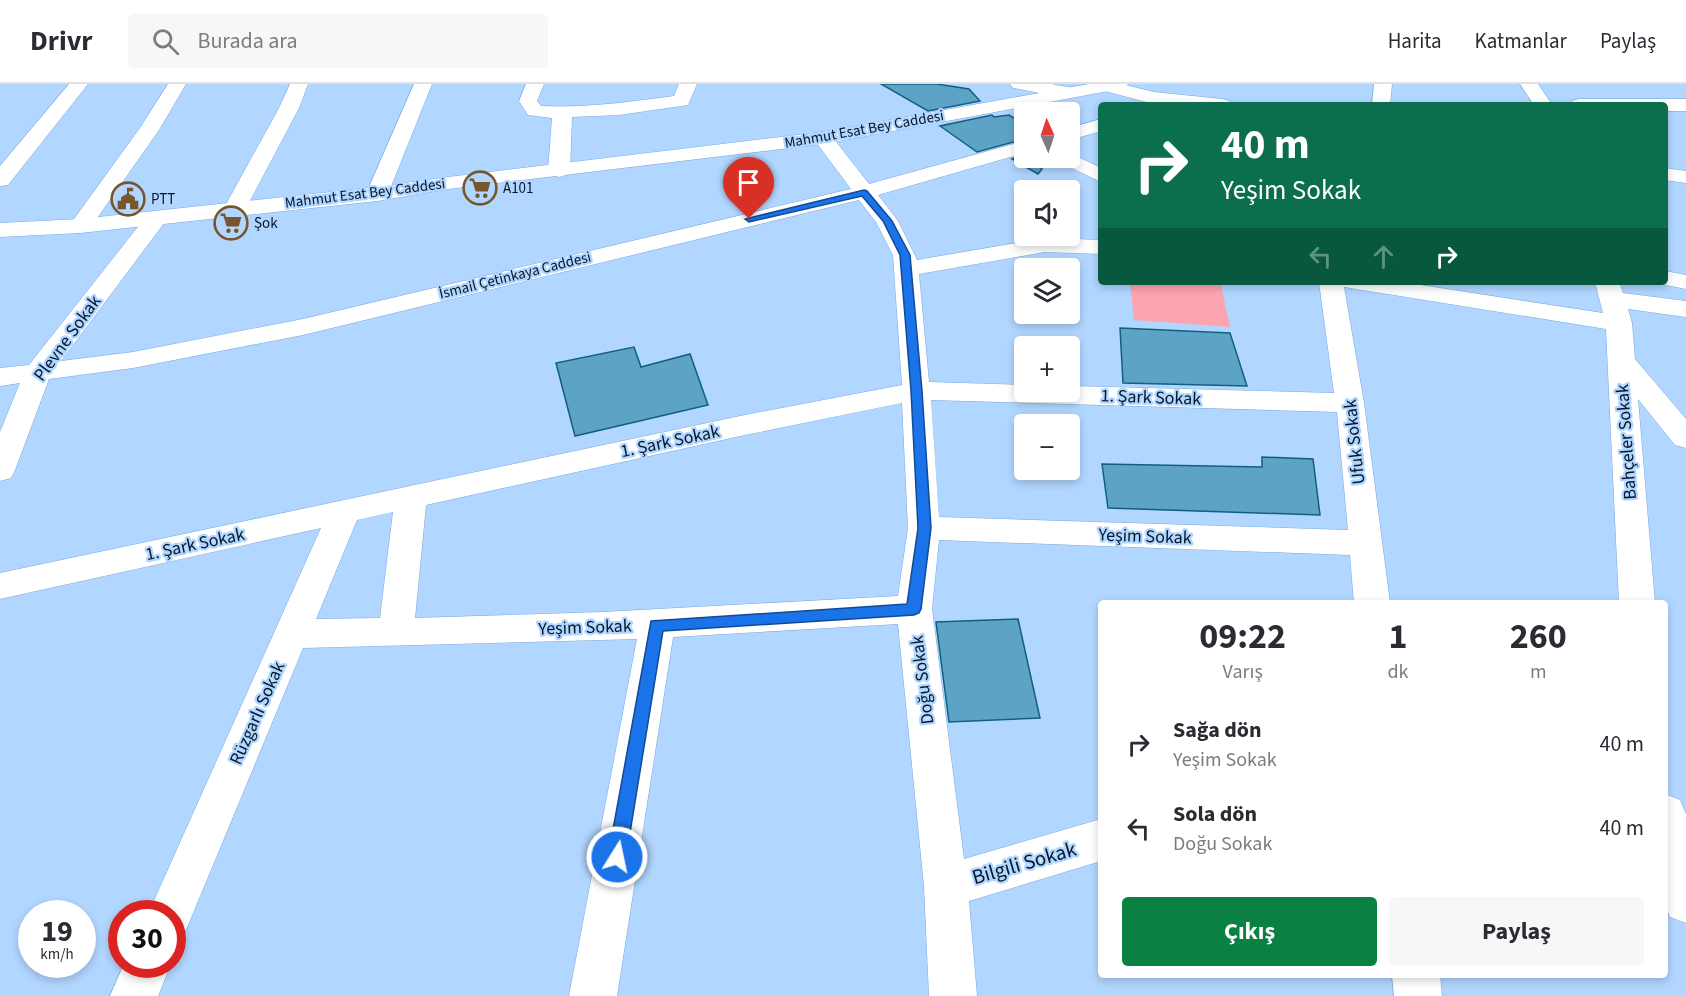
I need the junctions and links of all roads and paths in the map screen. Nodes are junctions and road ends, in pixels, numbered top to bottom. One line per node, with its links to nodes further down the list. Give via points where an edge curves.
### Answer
1 (79, 84): 30 (street)
2 (177, 84): 35 (street, via 150,130)
3 (299, 84): 33 (street)
4 (423, 84): 32 (street)
5 (535, 84): 20 (street, via 528,102 535,111)
6 (688, 84): 20 (street, via 681,101)
7 (1019, 84): 12 (street)
8 (1383, 84): 16 (street)
9 (1529, 84): 17 (street)
10 (1113, 85): 12 (street, Mahmut Esat Bey Caddesi); 13 (street)
11 (1666, 89): 19 (street)
12 (1066, 92): 23 (street, Mahmut Esat Bey Caddesi)
13 (1152, 96): 14 (street); 15 (street)
14 (1199, 102)
15 (1208, 102)
16 (1381, 102)
17 (1541, 102)
18 (1668, 104): 19 (street)
19 (1686, 104)
20 (557, 112): 26 (street, via 562,116)
21 (1098, 126): 22 (street)
22 (1080, 131)
23 (823, 138): 26 (street, Mahmut Esat Bey Caddesi); 31 (street, Doğu Sokak)
24 (1014, 150): 31 (street, İsmail Çetinkaya Caddesi)
25 (1080, 165): 27 (street)
26 (559, 171): 32 (street, Mahmut Esat Bey Caddesi)
27 (1098, 174)
28 (1668, 174): 29 (street)
29 (1686, 177)
30 (0, 180)
31 (864, 192): 38 (street, Doğu Sokak, via 887,221 905,255); 46 (street, İsmail Çetinkaya Caddesi, via 303,327 133,360)
32 (377, 194): 33 (street, Mahmut Esat Bey Caddesi)
33 (235, 208): 34 (street, Mahmut Esat Bey Caddesi)
34 (156, 219): 35 (street, Mahmut Esat Bey Caddesi); 46 (street, Plevne Sokak)
35 (80, 226): 36 (street, Mahmut Esat Bey Caddesi)
36 (0, 230)
37 (1098, 247): 38 (street, via 1045,245)
38 (906, 269): 48 (street, Doğu Sokak)
39 (1668, 279): 40 (street)
40 (1686, 282)
41 (1331, 285): 49 (street, Ufuk Sokak)
42 (1393, 285): 43 (street)
43 (1613, 301): 44 (street); 45 (street, Bahçeler Sokak)
44 (1686, 309)
45 (1621, 360): 50 (street); 58 (street, Bahçeler Sokak)
46 (38, 372): 47 (street, İsmail Çetinkaya Caddesi); 51 (street, Plevne Sokak)
47 (0, 377)
48 (916, 391): 49 (street, 1. Şark Sokak); 52 (street, 1. Şark Sokak); 54 (street, Doğu Sokak)
49 (1350, 403): 55 (street, Ufuk Sokak)
50 (1686, 438)
51 (0, 470)
52 (411, 497): 53 (street, 1. Şark Sokak); 61 (street)
53 (345, 513): 56 (street, 1. Şark Sokak); 62 (street, Rüzgarlı Sokak)
54 (924, 528): 55 (street, Yeşim Sokak); 59 (street, Doğu Sokak)
55 (1365, 543): 57 (street, Ufuk Sokak)
56 (0, 586)
57 (1372, 600)
58 (1637, 600)
59 (914, 609): 60 (street, Yeşim Sokak); 65 (street, Doğu Sokak)
60 (657, 625): 61 (street, Yeşim Sokak); 71 (street)
61 (396, 633): 62 (street, Yeşim Sokak)
62 (292, 634): 66 (street, Rüzgarlı Sokak)
63 (1668, 826): 67 (street)
64 (1098, 841): 65 (street, Bilgili Sokak)
65 (946, 886): 72 (street, Doğu Sokak)
66 (176, 900)
67 (1686, 901)
68 (142, 978): 70 (street)
69 (1416, 978): 73 (street)
70 (134, 996)
71 (593, 996)
72 (953, 996)
73 (1418, 996)

